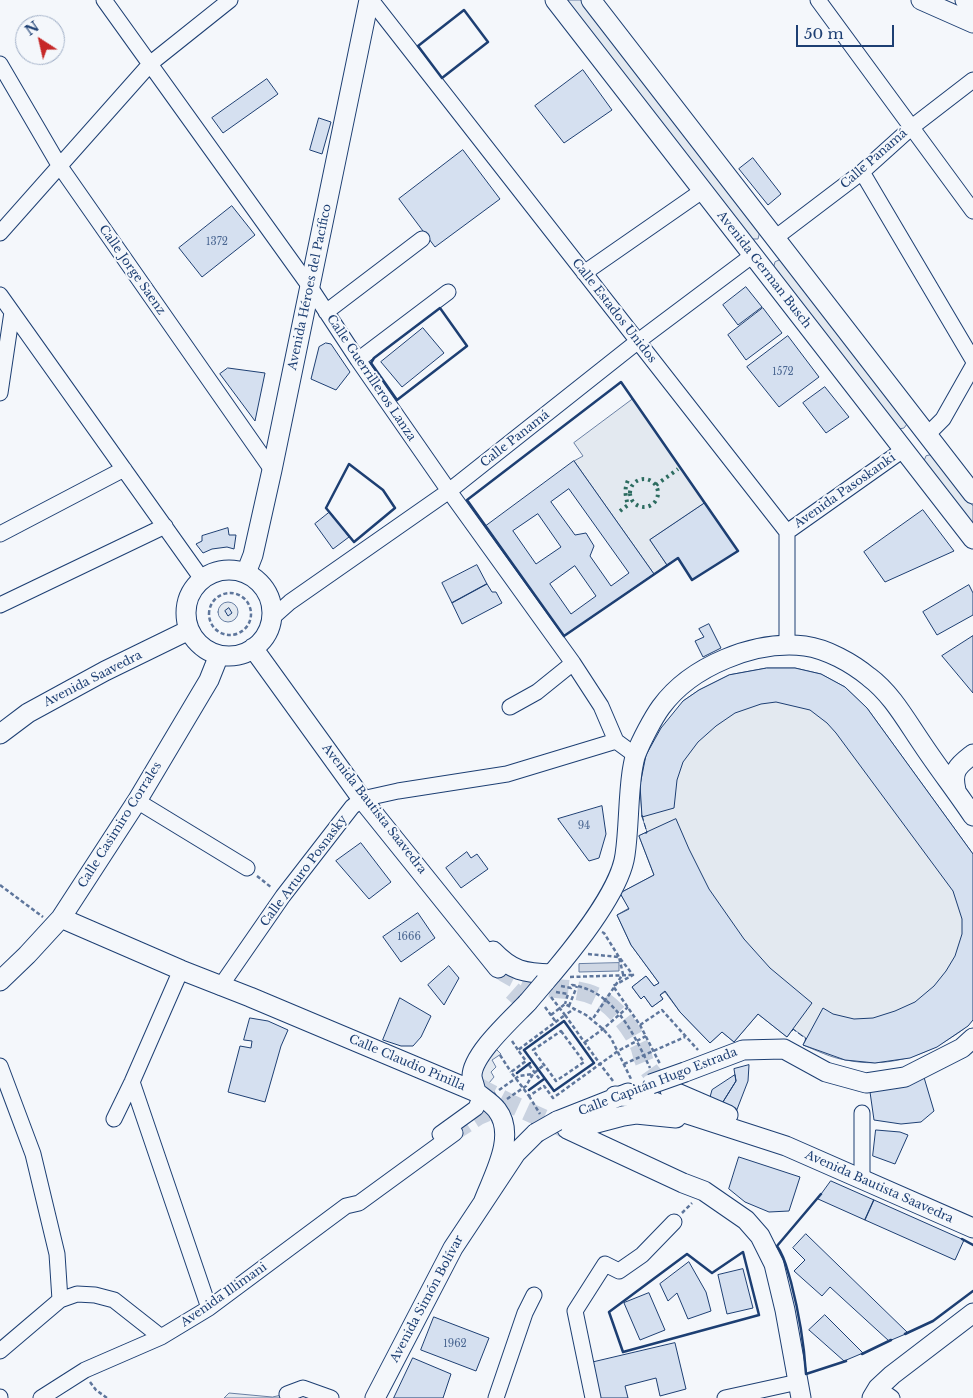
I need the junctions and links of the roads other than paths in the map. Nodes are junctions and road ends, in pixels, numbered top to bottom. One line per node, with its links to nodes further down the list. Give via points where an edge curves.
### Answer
1 (104, 0): 11 (street, Calle Guerrilleros Lanza)
2 (230, 0): 11 (street)
3 (370, 0): 23 (street, Calle Estados Unidos); 24 (main road, Avenida Héroes del Pacífico)
4 (555, 0): 17 (main road, Avenida German Busch)
5 (591, 0): 21 (main road)
6 (818, 0): 14 (street)
7 (965, 0): 9 (main road)
8 (925, 1): 10 (main road)
9 (973, 3)
10 (973, 23)
11 (151, 63): 15 (street); 24 (street, Calle Guerrilleros Lanza)
12 (0, 64): 15 (street, Calle Jorge Saenz)
13 (973, 80): 14 (street, Calle Panamá)
14 (912, 126): 16 (street, Calle Panamá); 18 (street)
15 (59, 165): 19 (street); 37 (street, Calle Jorge Saenz)
16 (862, 172): 21 (street, Calle Panamá); 31 (street)
17 (702, 191): 22 (main road, Avenida German Busch); 23 (street)
18 (973, 211)
19 (0, 232)
20 (422, 238): 28 (street)
21 (775, 238): 22 (main road); 34 (main road)
22 (753, 255): 29 (street, Calle Panamá); 35 (main road, Avenida German Busch)
23 (584, 273): 29 (street, Calle Estados Unidos)
24 (310, 287): 28 (street, Calle Guerrilleros Lanza); 37 (main road, Avenida Héroes del Pacífico)
25 (448, 292): 30 (street)
26 (0, 295): 27 (street)
27 (12, 312): 33 (street); 36 (street)
28 (326, 312): 30 (street, Calle Guerrilleros Lanza)
29 (637, 342): 38 (street, Calle Panamá); 41 (street, Calle Estados Unidos)
30 (358, 360): 38 (street, Calle Guerrilleros Lanza)
31 (973, 360)
32 (973, 366): 34 (street, via 943,419)
33 (0, 393)
34 (927, 435): 35 (main road); 39 (main road)
35 (904, 450): 41 (street, Avenida Pasoskanki); 43 (main road, Avenida German Busch)
36 (124, 469): 40 (street); 42 (street)
37 (272, 470): 44 (main road, Avenida Héroes del Pacífico)
38 (449, 492): 47 (street, Calle Panamá, via 290,602); 52 (street, Calle Guerrilleros Lanza)
39 (973, 494)
40 (165, 526): 45 (street); 46 (street)
41 (787, 532): 49 (street)
42 (0, 534)
43 (973, 539)
44 (246, 573): 45 (main road, via 224,570); 47 (main road, via 268,593)
45 (202, 579): 48 (main road, via 187,604)
46 (0, 605)
47 (272, 618): 50 (main road, via 267,632)
48 (189, 630): 51 (main road, via 201,646); 54 (main road, Avenida Saavedra, via 28,712)
49 (787, 646): 56 (main road, via 749,650 716,663 685,683 661,707); 57 (main road, via 806,646 826,652 871,678 890,697)
50 (253, 648): 51 (main road, via 236,655); 60 (main road, Avenida Bautista Saavedra)
51 (219, 655): 61 (main road, Calle Casimiro Corrales, via 208,680)
52 (573, 663): 53 (street, via 537,692); 55 (street, Calle Guerrilleros Lanza, via 601,706)
53 (510, 707)
54 (0, 734)
55 (616, 740): 56 (street, Calle Guerrilleros Lanza); 60 (street, via 507,774)
56 (635, 755): 69 (main road, via 625,857 620,876)
57 (932, 759): 58 (main road, via 945,764); 59 (main road)
58 (966, 759): 59 (main road, via 954,777)
59 (956, 790): 62 (main road)
60 (362, 799): 64 (main road, Avenida Bautista Saavedra); 70 (street, Calle Arturo Posnasky, via 283,896)
61 (137, 801): 63 (street); 65 (main road, Calle Casimiro Corrales)
62 (973, 816)
63 (247, 868)
64 (448, 904): 66 (main road, Avenida Bautista Saavedra); 69 (main road, via 460,909 505,964)
65 (58, 921): 67 (main road, Calle Claudio Pinilla); 68 (main road, Calle Casimiro Corrales)
66 (498, 968)
67 (181, 970): 70 (main road, Calle Claudio Pinilla); 74 (street)
68 (0, 981)
69 (551, 982): 71 (main road, bridge)
70 (220, 987): 75 (main road, Calle Claudio Pinilla, via 258,999)
71 (520, 1003): 75 (main road, via 467,1057); 78 (main road, via 476,1061 472,1076)
72 (973, 1038): 76 (main road, Calle Capitán Hugo Estrada, bridge, via 962,1048 905,1077 866,1082 826,1072 784,1049 744,1050 685,1072)
73 (0, 1066): 91 (street, via 33,1154 57,1254)
74 (132, 1082): 80 (street); 92 (street)
75 (455, 1082): 78 (main road, Calle Claudio Pinilla)
76 (614, 1089): 81 (main road, Calle Capitán Hugo Estrada); 83 (main road, Avenida Bautista Saavedra)
77 (670, 1090): 83 (main road, Avenida Bautista Saavedra, via 769,1133)
78 (484, 1094): 86 (main road, Calle Claudio Pinilla, via 497,1110 506,1134); 87 (street, Avenida Illimani, via 476,1108 353,1194)
79 (862, 1113): 85 (street)
80 (114, 1120)
81 (555, 1127): 84 (main road, via 636,1114 659,1115 695,1123 787,1158); 86 (main road, Calle Capitán Hugo Estrada, via 516,1153); 96 (main road, via 704,1191 746,1220 760,1236 774,1264)
82 (455, 1133): 87 (street, Avenida Illimani, via 359,1203)
83 (786, 1146): 84 (main road, Avenida Bautista Saavedra)
84 (808, 1155): 85 (main road, Avenida Bautista Saavedra)
85 (862, 1179): 89 (main road, Avenida Bautista Saavedra)
86 (483, 1202): 101 (main road, Avenida Simón Bolívar, via 452,1248)
87 (346, 1206): 92 (street, Avenida Illimani)
88 (674, 1222): 103 (street, via 642,1255 619,1270 606,1264 575,1311)
89 (973, 1228)
90 (534, 1295): 102 (street)
91 (60, 1300): 94 (street, via 77,1294 114,1300); 95 (street)
92 (209, 1308): 94 (street, Avenida Illimani)
93 (972, 1315): 98 (main road)
94 (161, 1337): 99 (street, Avenida Illimani, via 86,1370)
95 (0, 1351)
96 (800, 1390): 104 (street)
97 (287, 1394): 100 (street, via 303,1388)
98 (881, 1395)
99 (41, 1398)
100 (331, 1398)
101 (375, 1398)
102 (496, 1398)
103 (593, 1398)
104 (726, 1398)

